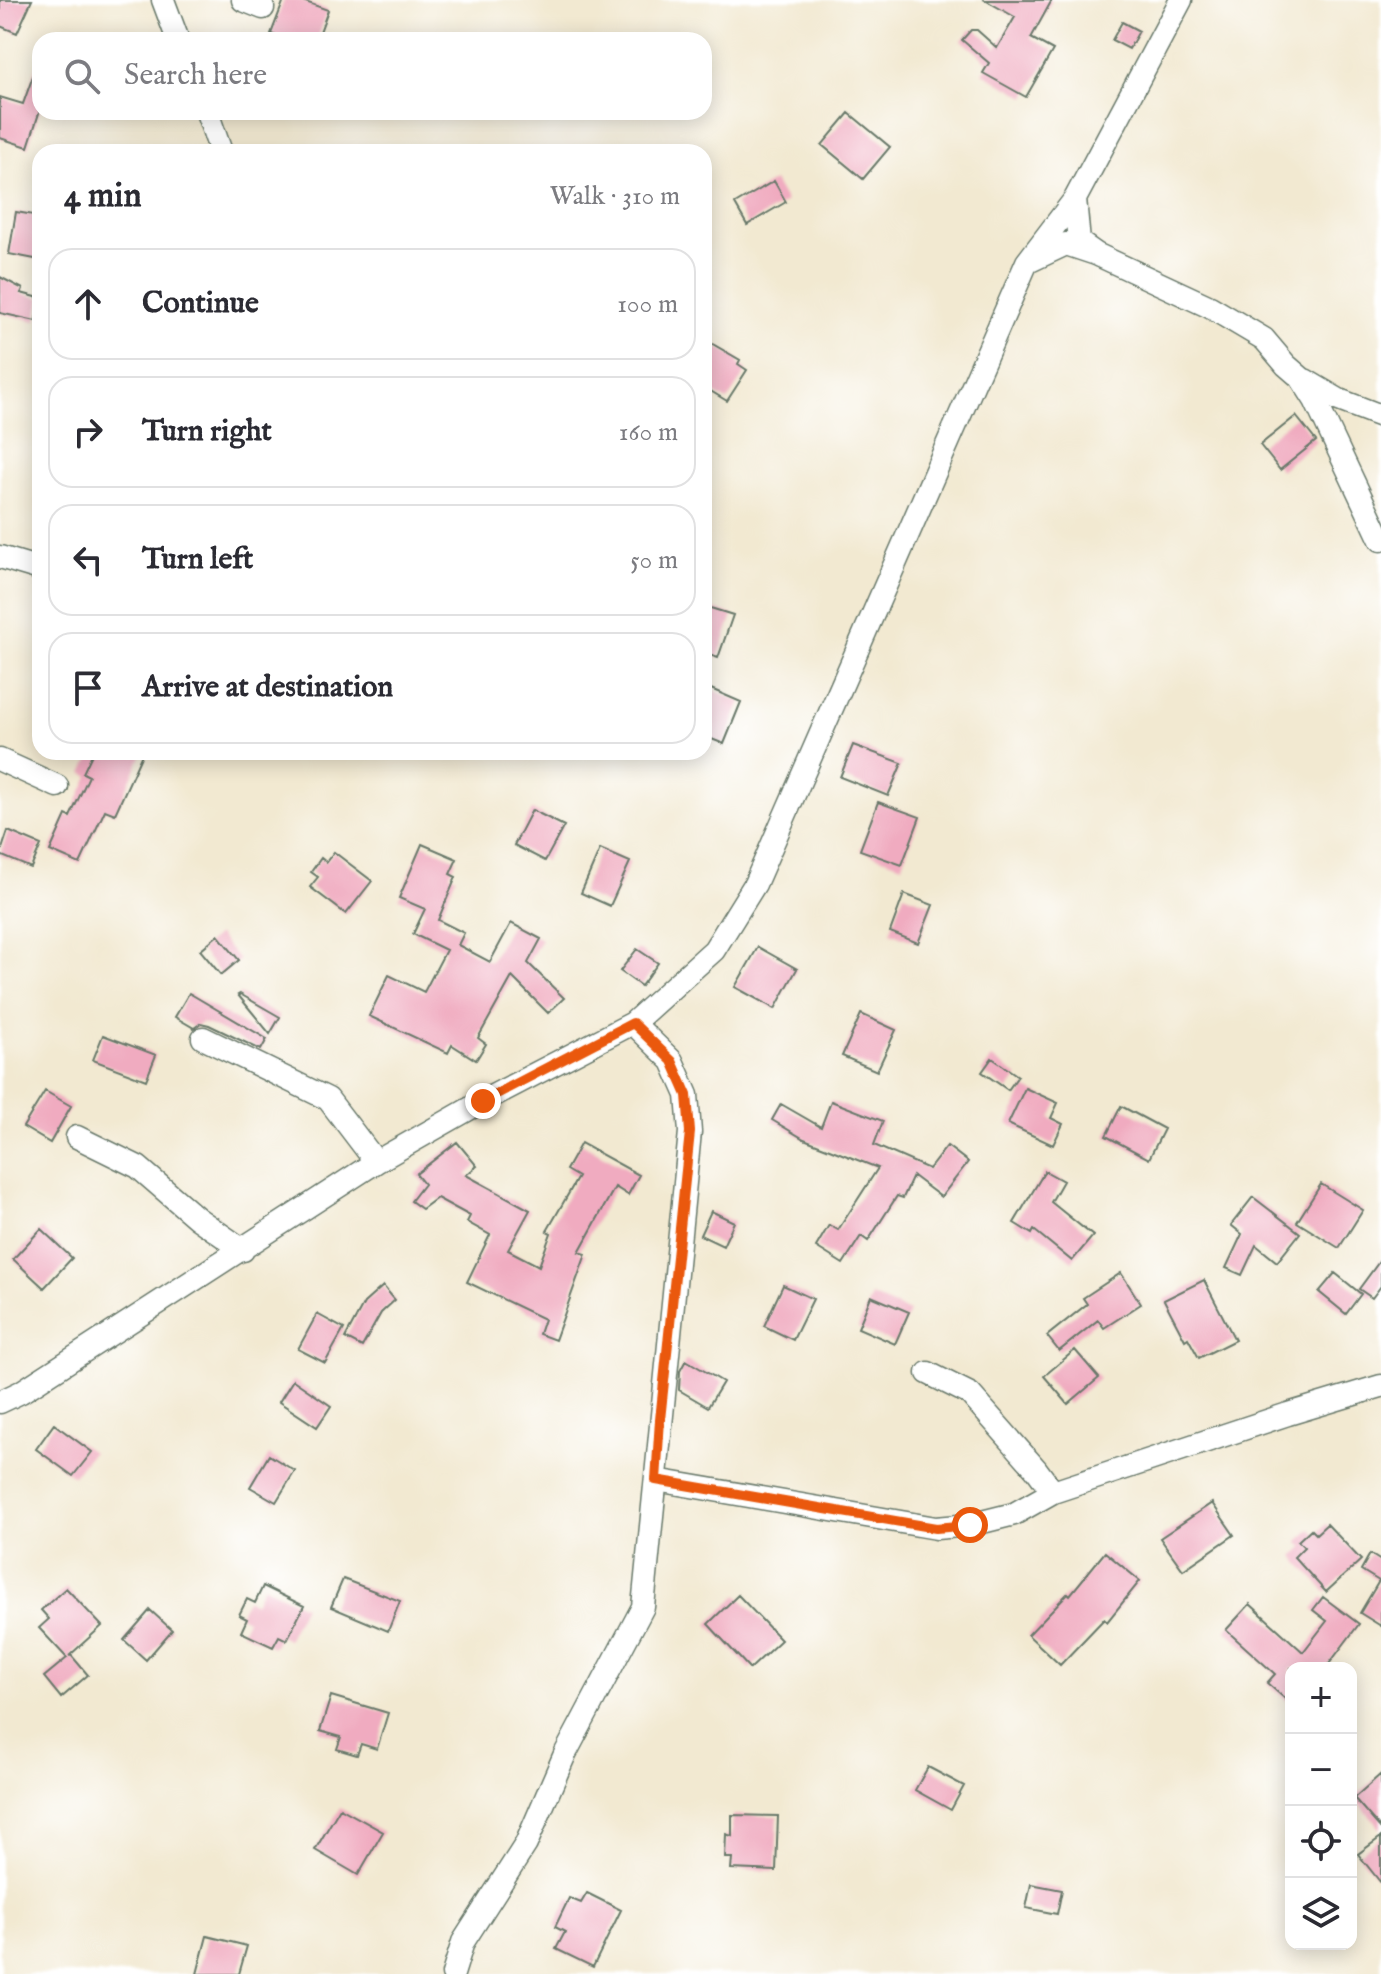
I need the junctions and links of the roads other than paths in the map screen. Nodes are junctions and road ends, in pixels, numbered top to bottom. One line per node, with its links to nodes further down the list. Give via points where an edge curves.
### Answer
1 (163, 0): 3 (street)
2 (1181, 0): 6 (street)
3 (175, 32)
4 (210, 120): 5 (street)
5 (218, 144)
6 (1075, 199): 7 (street, via 1079,242); 8 (street)
7 (1096, 254): 8 (street, via 1066,244); 9 (street, via 1210,307 1264,339)
8 (1027, 262): 16 (street, via 755,884 714,950)
9 (1301, 378): 10 (street); 11 (street)
10 (1381, 416)
11 (1381, 540)
12 (0, 557): 13 (street)
13 (32, 567)
14 (0, 760): 15 (street)
15 (57, 786)
16 (633, 1023): 19 (street); 24 (street, via 672,1061 687,1095 690,1132)
17 (203, 1038): 19 (street, via 328,1099)
18 (77, 1137): 20 (street, via 138,1167)
19 (376, 1162): 20 (street)
20 (243, 1250): 23 (street)
21 (928, 1373): 25 (street, via 970,1394)
22 (1381, 1386): 25 (street)
23 (0, 1402)
24 (656, 1480): 25 (street, via 936,1528 1014,1514); 26 (street, via 643,1607 565,1754 526,1844 463,1942)
25 (1053, 1492)
26 (453, 1974)

